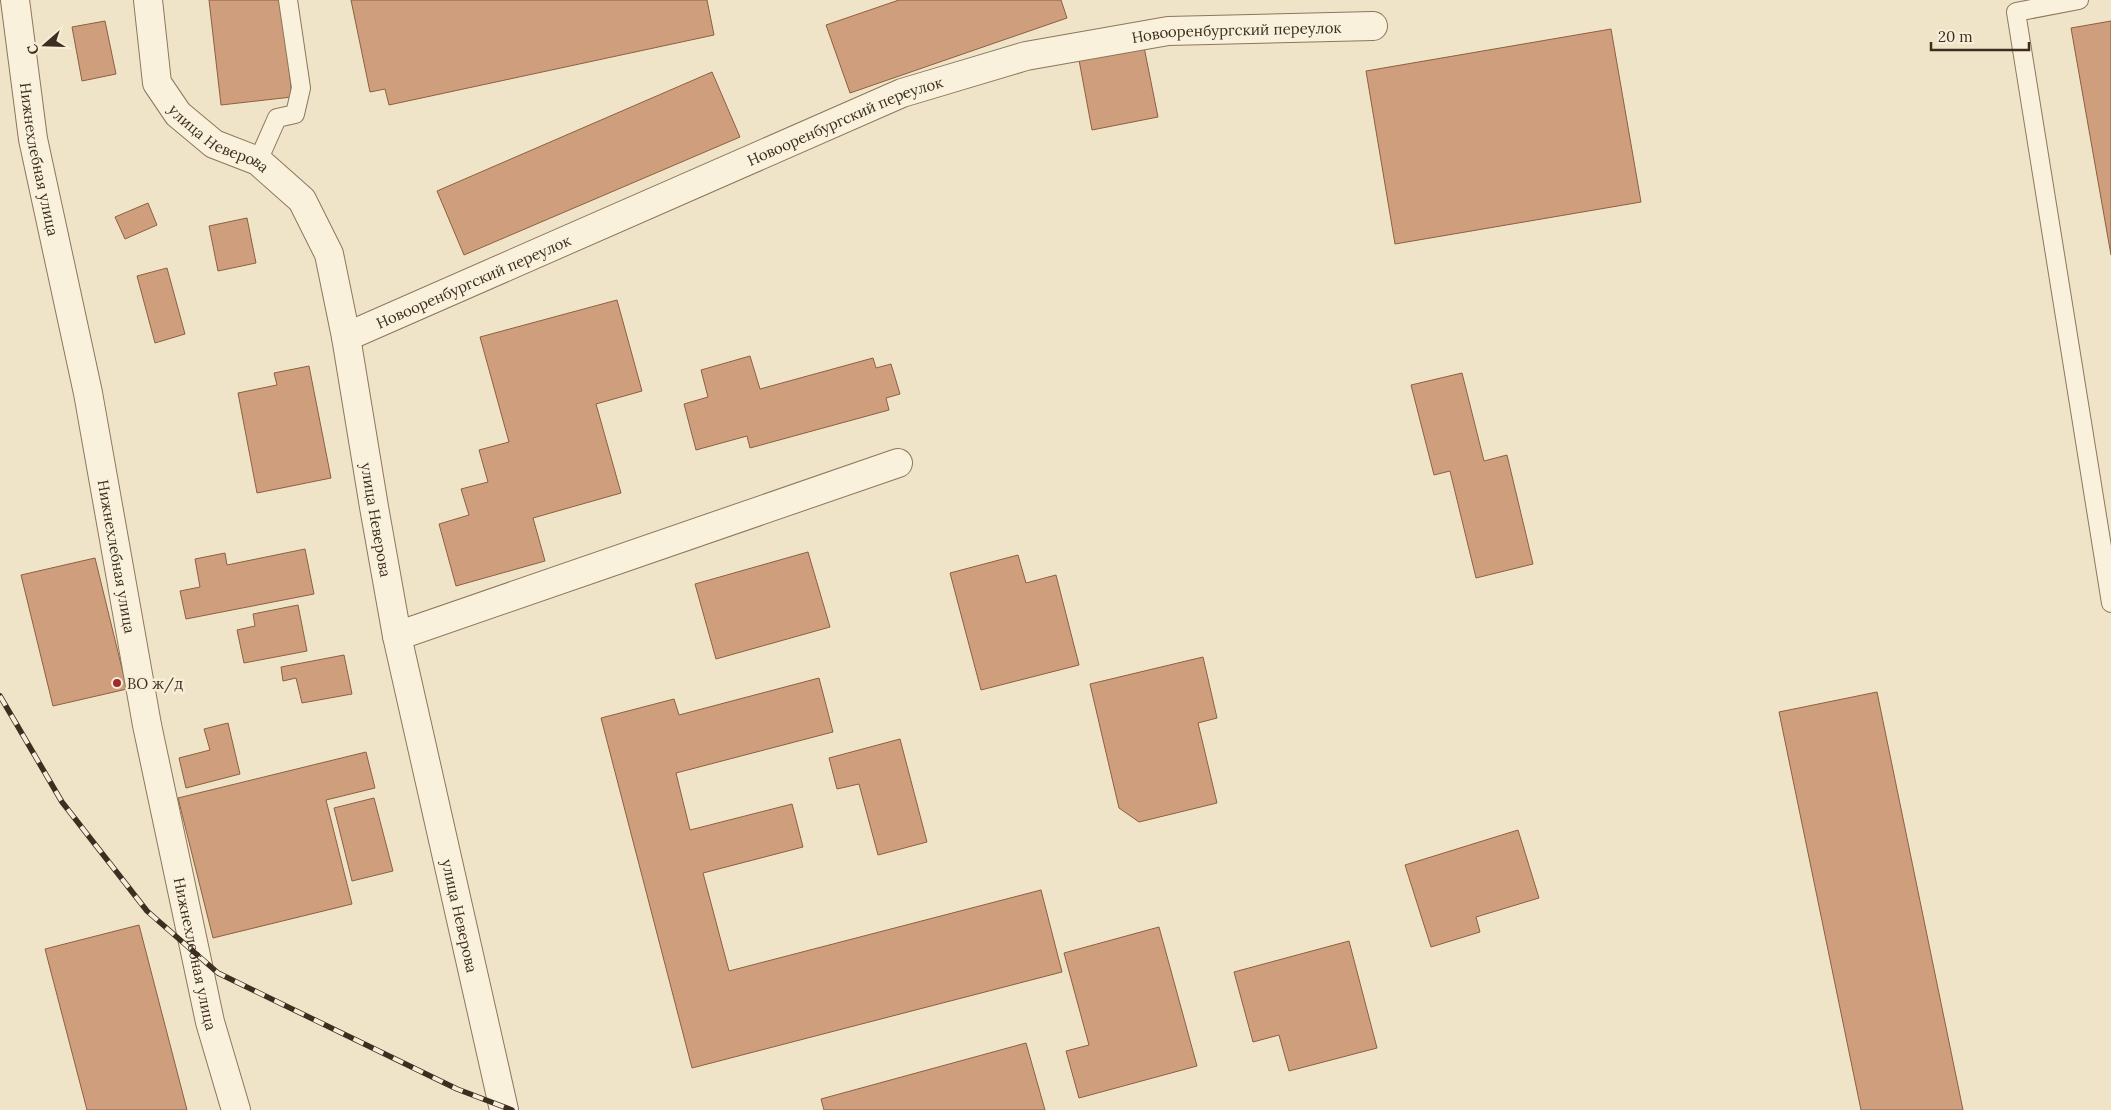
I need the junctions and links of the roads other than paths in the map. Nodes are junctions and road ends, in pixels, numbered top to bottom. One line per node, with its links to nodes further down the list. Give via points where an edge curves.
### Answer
1 (15, 0): 11 (street, Нижнехлебная улица, via 33,139 88,393 147,726 210,1022)
2 (148, 0): 6 (street, улица Неверова, via 156,83 178,114 214,144)
3 (288, 0): 6 (lane, via 301,88 295,114 276,118)
4 (2079, 0): 9 (lane, via 2016,12)
5 (1373, 26): 7 (street, Новооренбургский переулок, via 1168,31 1026,56 902,93)
6 (258, 161): 7 (street, улица Неверова, via 302,200 322,238 329,254)
7 (346, 337): 10 (street, улица Неверова)
8 (898, 463): 10 (street)
9 (2111, 602)
10 (397, 636): 12 (street, улица Неверова)
11 (236, 1110)
12 (504, 1110)

